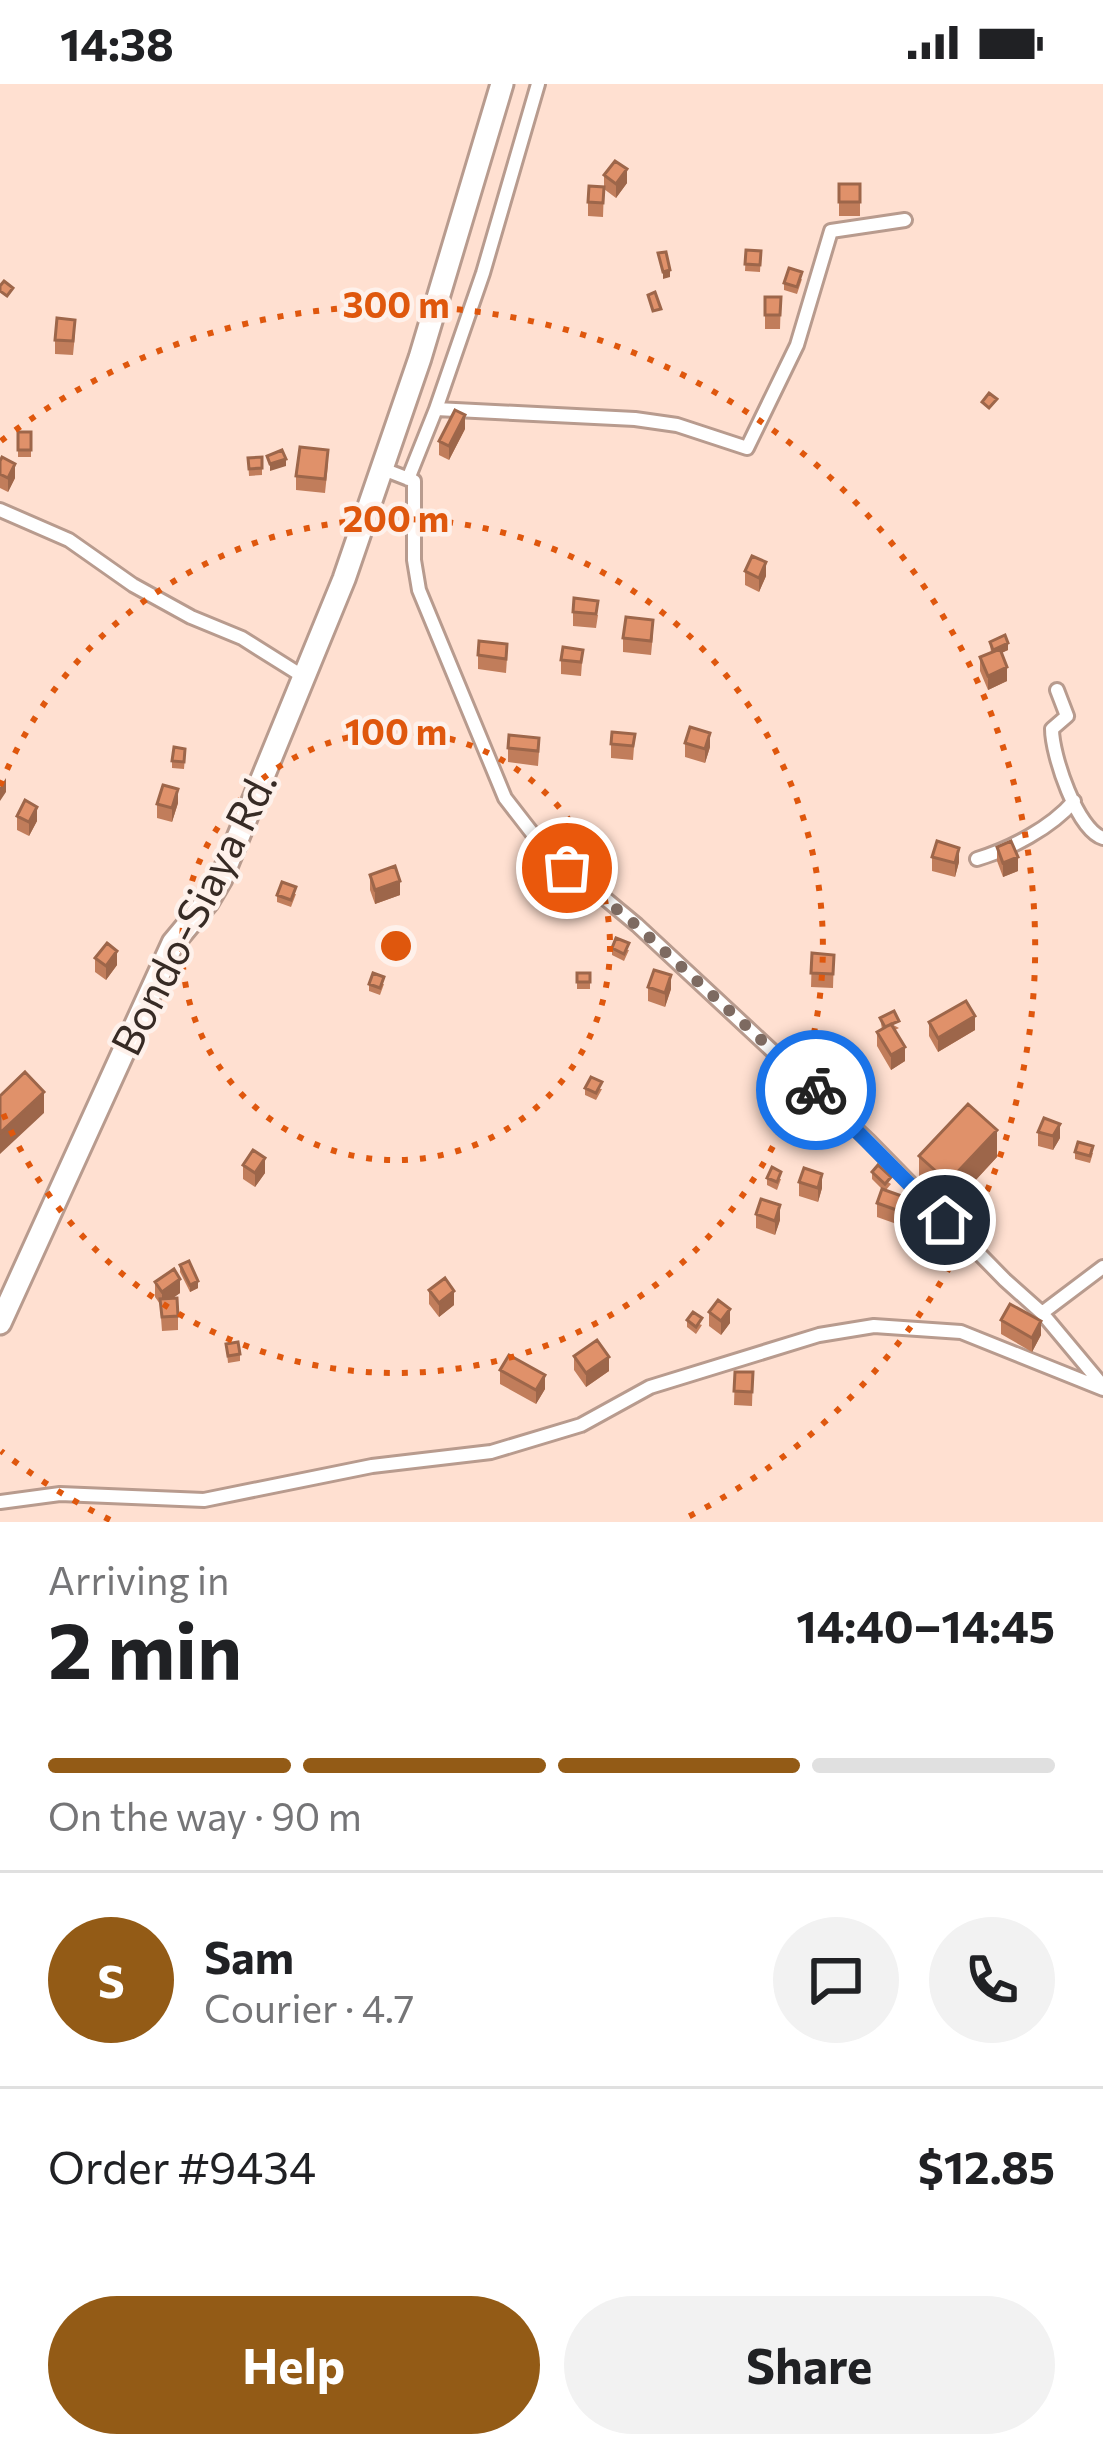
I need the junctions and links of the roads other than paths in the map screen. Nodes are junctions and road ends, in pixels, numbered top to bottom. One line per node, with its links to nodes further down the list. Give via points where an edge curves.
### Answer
1 (502, 84): 5 (highway, Bondo-Siaya Rd.)
2 (538, 84): 4 (street)
3 (905, 220): 4 (street, via 831,231 797,345 747,448 649,421)
4 (436, 409): 6 (street)
5 (383, 469): 6 (street); 8 (highway, Bondo-Siaya Rd.)
6 (407, 478): 14 (street, via 414,481 419,590 513,811)
7 (0, 510): 8 (street, via 69,540 133,585)
8 (304, 677): 15 (highway, Bondo-Siaya Rd., via 220,879 173,943)
9 (1057, 690): 10 (street, via 1067,716 1052,739)
10 (1074, 801): 11 (street, via 1093,835); 12 (street, via 1043,830)
11 (1103, 838)
12 (976, 859)
13 (1103, 1268): 14 (street)
14 (1042, 1313): 16 (street)
15 (0, 1323)
16 (1103, 1388): 17 (street, via 961,1332 874,1326 650,1387 580,1425 491,1452 204,1500 60,1494)
17 (0, 1502)

